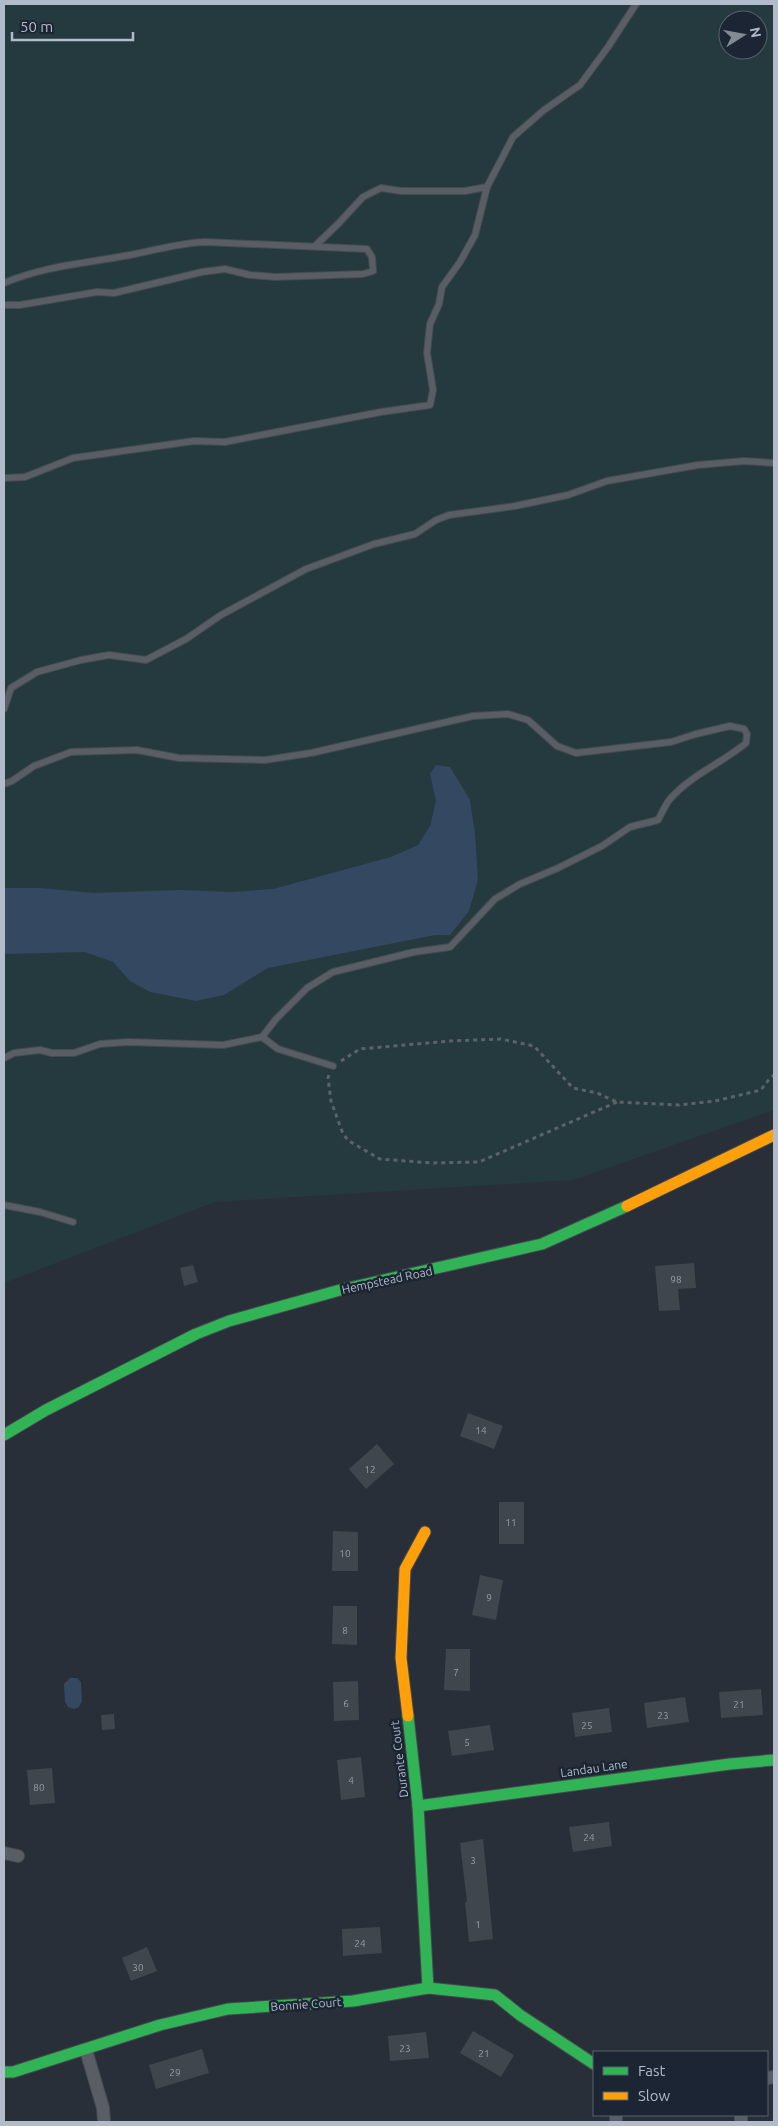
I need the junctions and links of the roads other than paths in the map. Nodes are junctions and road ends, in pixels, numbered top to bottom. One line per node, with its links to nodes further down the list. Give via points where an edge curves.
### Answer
1 (636, 4): 2 (lane, via 580,85 513,136)
2 (487, 187): 3 (lane, via 465,191 381,188 362,197); 7 (lane, via 475,235 442,287 430,324 427,353 433,390 430,405 225,442 194,441 73,458 25,477)
3 (314, 246): 4 (lane, via 183,242 30,272); 5 (lane, via 367,249 372,257 373,270 363,274 275,277 225,269 114,293 97,292)
4 (4, 283)
5 (4, 306)
6 (774, 463): 8 (lane, via 698,464 607,481 568,495 515,506 450,515 415,534 374,544 306,568 146,660 109,655 37,672 10,688)
7 (4, 478)
8 (4, 709)
9 (4, 784): 10 (lane, via 34,766 71,752 137,750 179,758 265,760 473,716 508,714 528,720 557,746 576,753 671,742 730,726 744,729 746,743 687,784 669,800 658,820 630,827 602,846 495,899 450,947 414,952 333,972 307,988)
10 (262, 1037): 11 (lane, via 223,1045 100,1044 74,1053 40,1050 14,1053); 12 (lane, via 278,1049)
11 (4, 1058)
12 (333, 1066)
13 (774, 1135): 16 (street, Hempstead Road, via 657,1193 542,1244 340,1290 229,1321 196,1334 46,1410)
14 (4, 1205): 15 (lane)
15 (73, 1222)
16 (4, 1435)
17 (425, 1532): 19 (street, Durante Court, via 405,1569 400,1658)
18 (774, 1760): 19 (street, Landau Lane)
19 (418, 1806): 22 (street, Durante Court)
20 (4, 1853): 21 (street)
21 (18, 1856)
22 (428, 1988): 23 (street, Bonnie Court, via 353,2001 228,2009 107,2040); 24 (street, Bonnie Court, via 495,1994 520,2015)
23 (86, 2050): 25 (street, Bonnie Court); 26 (street)
24 (593, 2063)
25 (4, 2072)
26 (104, 2122)

